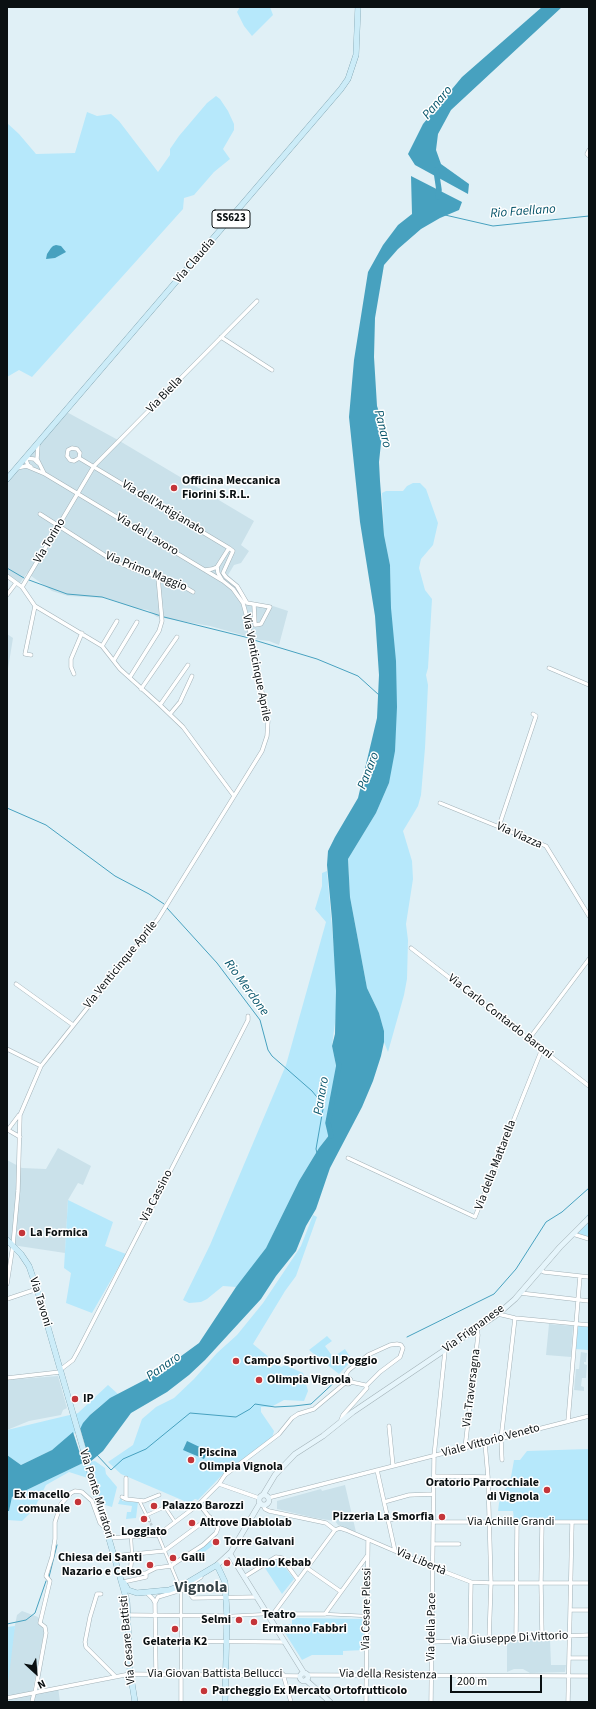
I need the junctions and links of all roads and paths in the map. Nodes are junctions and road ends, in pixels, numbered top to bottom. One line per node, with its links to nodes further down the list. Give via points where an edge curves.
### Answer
1 (358, 7): 7 (main road, Via Claudia / SS623, via 356,55 348,79 341,89)
2 (589, 150): 3 (street)
3 (588, 156)
4 (257, 300): 5 (street, Via Biella)
5 (221, 337): 6 (street); 11 (street, Via Biella)
6 (272, 370)
7 (39, 442): 8 (main road, Via Claudia / SS623); 10 (street, via 36,453)
8 (25, 458): 10 (street, via 34,459); 12 (main road, Via Claudia / SS623); 13 (street)
9 (78, 458): 11 (street, Via dell'Artigianato)
10 (39, 464): 14 (street)
11 (94, 466): 16 (street, Via Biella); 19 (street, Via dell'Artigianato)
12 (16, 468): 13 (street); 15 (main road, Via Claudia / SS623)
13 (32, 468): 14 (street, Via del Lavoro)
14 (45, 474): 16 (street, Via del Lavoro)
15 (7, 479)
16 (78, 494): 18 (street, Via Torino); 21 (street, Via del Lavoro)
17 (40, 514): 18 (street, Via Primo Maggio)
18 (59, 526): 23 (street, Via Primo Maggio, via 112,560); 26 (street, Via Torino)
19 (229, 548): 20 (street); 30 (street, via 233,551 223,573 247,603)
20 (217, 567): 21 (street); 24 (street)
21 (205, 570): 24 (street, Via del Lavoro)
22 (7, 576): 25 (street)
23 (158, 577): 27 (street, Via Primo Maggio, via 178,583); 43 (street, via 161,616 159,631)
24 (223, 581): 29 (street, Via del Lavoro, via 234,589)
25 (16, 583): 26 (street); 28 (street)
26 (22, 587): 31 (street)
27 (193, 592)
28 (7, 595)
29 (242, 603): 49 (street, Via Venticinque Aprile, via 268,721 262,751)
30 (254, 605): 30 (street, via 270,607 261,624 255,625)
31 (35, 606): 34 (street); 37 (street, via 25,654)
32 (117, 621): 36 (street)
33 (136, 622): 38 (street)
34 (82, 633): 36 (street); 41 (street, via 71,659)
35 (177, 637): 45 (street)
36 (102, 646): 38 (street)
37 (31, 655)
38 (114, 660): 43 (street)
39 (188, 665): 46 (street)
40 (549, 668): 44 (street)
41 (74, 674)
42 (192, 676): 47 (street, via 180,702)
43 (130, 678): 45 (street)
44 (589, 685)
45 (141, 689): 46 (street)
46 (160, 704): 47 (street)
47 (170, 714): 49 (street, via 198,746)
48 (533, 714): 51 (street, via 536,716)
49 (234, 796): 57 (street, Via Venticinque Aprile, via 158,919)
50 (440, 803): 51 (street, Via Viazza)
51 (499, 826): 52 (street, Via Viazza, via 546,846)
52 (589, 916)
53 (411, 948): 58 (street, Via Carlo Contardo Baroni)
54 (589, 959): 58 (street)
55 (16, 984): 57 (street)
56 (248, 1016): 89 (street, Via Cassino, via 78,1351 73,1360)
57 (73, 1024): 61 (street, Via Venticinque Aprile)
58 (529, 1039): 60 (street, Via Carlo Contardo Baroni)
59 (7, 1049): 61 (street)
60 (542, 1049): 62 (street, Via Carlo Contardo Baroni); 66 (street, Via della Mattarella, via 475,1217)
61 (41, 1066): 63 (street, Via Venticinque Aprile)
62 (589, 1086)
63 (20, 1114): 64 (street); 65 (street, Via Venticinque Aprile)
64 (7, 1130): 65 (street)
65 (20, 1137): 71 (street, Via Venticinque Aprile)
66 (348, 1158)
67 (589, 1218): 68 (main road, Via Frignanese)
68 (573, 1234): 69 (street); 74 (main road, Via Frignanese)
69 (589, 1239)
70 (7, 1240): 71 (main road, Via Tavoni)
71 (13, 1245): 73 (street, Via Venticinque Aprile); 78 (main road, Via Tavoni, via 29,1266)
72 (7, 1250): 73 (street)
73 (12, 1253): 77 (street, Via Venticinque Aprile)
74 (540, 1270): 75 (street); 79 (main road, Via Frignanese)
75 (580, 1276): 76 (street); 81 (street)
76 (589, 1277)
77 (7, 1284)
78 (37, 1289): 80 (street); 89 (main road, Via Tavoni)
79 (520, 1293): 81 (street); 83 (main road, Via Frignanese)
80 (7, 1299)
81 (578, 1300): 82 (street); 85 (street)
82 (589, 1301)
83 (498, 1314): 84 (street); 87 (main road, Via Frignanese)
84 (515, 1318): 85 (street); 100 (street)
85 (576, 1323): 86 (street); 98 (street)
86 (589, 1325)
87 (477, 1329): 88 (main road, Via Frignanese); 102 (street, Via Traversagna)
88 (445, 1351): 97 (main road, Via Frignanese); 103 (street, Via della Pace)
89 (60, 1371): 90 (street); 95 (main road, Via Tavoni)
90 (7, 1378)
91 (347, 1378): 92 (street); 93 (street); 94 (street, via 349,1370 374,1352 394,1344 401,1345 403,1348 400,1357)
92 (351, 1382): 93 (street); 94 (street)
93 (345, 1383): 110 (street, via 316,1408 292,1418 279,1434 225,1475)
94 (366, 1386): 97 (street, via 365,1391 342,1414)
95 (71, 1412): 132 (main road, Via Ponte Muratori)
96 (589, 1416): 98 (street, Viale Vittorio Veneto)
97 (341, 1420): 117 (main road, Via Frignanese, via 285,1463)
98 (568, 1421): 100 (street, Viale Vittorio Veneto)
99 (389, 1426): 105 (street)
100 (501, 1439): 101 (street, Viale Vittorio Veneto); 104 (street)
101 (485, 1443): 102 (street, Viale Vittorio Veneto); 108 (street)
102 (465, 1448): 103 (street, Viale Vittorio Veneto)
103 (434, 1456): 105 (street, Viale Vittorio Veneto); 107 (street, Via della Pace)
104 (502, 1460)
105 (392, 1466): 106 (street, Viale Vittorio Veneto)
106 (377, 1470): 114 (street, Viale Vittorio Veneto); 118 (street)
107 (434, 1476): 108 (street); 111 (street, Via della Pace)
108 (488, 1476): 127 (street)
109 (126, 1478): 115 (street)
110 (219, 1484): 117 (street, Via Libertà); 119 (street)
111 (434, 1494): 118 (street, via 409,1495); 121 (street, Via della Pace)
112 (159, 1495): 116 (street, via 144,1501)
113 (122, 1497): 115 (street)
114 (268, 1498): 117 (main road); 117 (main road, via 267,1503)
115 (126, 1499): 116 (street)
116 (139, 1500): 120 (street)
117 (261, 1500): 133 (street, Via Libertà, via 267,1510 326,1523); 142 (main road)
118 (384, 1502): 124 (street)
119 (199, 1504): 122 (street); 125 (street)
120 (147, 1515): 123 (street); 125 (street, via 165,1507)
121 (433, 1515): 124 (street); 126 (street, Via della Pace)
122 (210, 1517): 140 (street); 147 (street, via 218,1528 216,1533)
123 (149, 1520)
124 (388, 1520): 141 (street)
125 (176, 1522): 134 (street)
126 (433, 1522): 127 (street, Via Achille Grandi); 138 (street, Via della Pace)
127 (489, 1522): 128 (street, Via Achille Grandi); 156 (street)
128 (517, 1522): 129 (street, Via Achille Grandi); 157 (street)
129 (542, 1522): 130 (street, Via Achille Grandi); 158 (street)
130 (572, 1522): 131 (street, Via Achille Grandi); 155 (street)
131 (589, 1522)
132 (106, 1528): 135 (main road, Via Ponte Muratori); 202 (street, via 100,1523 88,1495 79,1491 71,1493 61,1504 55,1522 55,1539 46,1576 50,1581 40,1623 45,1627 46,1633)
133 (335, 1530): 137 (street, Via Libertà, via 344,1529); 149 (street)
134 (158, 1535): 136 (street); 140 (street)
135 (109, 1538): 136 (street); 145 (main road, Via Ponte Muratori)
136 (131, 1538): 143 (street)
137 (368, 1540): 141 (street, Via Libertà); 144 (street, Via Cesare Plessi)
138 (433, 1544): 139 (street); 148 (street, Via della Pace)
139 (459, 1544)
140 (164, 1551): 143 (street); 147 (street)
141 (395, 1551): 148 (street, Via Libertà)
142 (230, 1554): 146 (main road); 151 (main road)
143 (132, 1555): 145 (street); 150 (street, via 130,1574)
144 (368, 1555): 161 (street); 177 (street, Via Cesare Plessi)
145 (114, 1556): 152 (main road, Via Ponte Muratori)
146 (217, 1565): 160 (main road); 166 (main road, via 225,1582)
147 (171, 1566): 150 (street, via 156,1568); 160 (street)
148 (432, 1567): 154 (street, Via Libertà); 188 (street, Via della Pace)
149 (307, 1568): 153 (street); 161 (street)
150 (146, 1573): 152 (street, via 146,1577)
151 (244, 1576): 153 (street, via 276,1557 282,1558); 165 (main road)
152 (122, 1580): 162 (main road, via 128,1590); 167 (main road, Via Cesare Battisti)
153 (298, 1580): 171 (street)
154 (471, 1582): 156 (street, Via Libertà); 185 (street)
155 (571, 1582): 158 (street, Via Libertà); 159 (street, Via Libertà); 169 (street)
156 (490, 1583): 157 (street, Via Libertà); 182 (street)
157 (517, 1583): 158 (street, Via Libertà); 181 (street)
158 (541, 1583): 179 (street)
159 (589, 1583)
160 (180, 1588): 163 (main road); 166 (street, via 188,1591 193,1598); 168 (street, via 158,1597); 175 (street)
161 (340, 1591): 172 (street)
162 (137, 1593): 163 (main road); 167 (main road)
163 (147, 1593): 168 (street)
164 (99, 1594): 197 (street, via 85,1642 86,1647)
165 (257, 1597): 166 (street); 171 (main road)
166 (226, 1598): 176 (main road)
167 (127, 1601): 173 (main road, Via Cesare Battisti)
168 (155, 1603): 174 (street)
169 (570, 1610): 170 (street); 180 (street)
170 (589, 1610)
171 (270, 1614): 172 (street); 176 (street); 187 (main road)
172 (325, 1614): 177 (street)
173 (128, 1615): 174 (street); 192 (main road, Via Cesare Battisti)
174 (156, 1615): 175 (street); 183 (street)
175 (182, 1615): 176 (street); 184 (street)
176 (226, 1616): 186 (main road)
177 (367, 1616): 196 (street, Via Cesare Plessi)
178 (589, 1635): 180 (street, Via Giuseppe Di Vittorio)
179 (542, 1636): 180 (street, Via Giuseppe Di Vittorio); 181 (street, Via Giuseppe Di Vittorio)
180 (570, 1636): 189 (street)
181 (516, 1638): 182 (street, Via Giuseppe Di Vittorio)
182 (489, 1640): 185 (street, Via Giuseppe Di Vittorio)
183 (155, 1641): 184 (street); 193 (street)
184 (181, 1641): 186 (street); 191 (street)
185 (470, 1641): 188 (street, Via Giuseppe Di Vittorio)
186 (226, 1642): 187 (street); 194 (main road)
187 (286, 1642): 198 (main road)
188 (432, 1642): 199 (street, Via della Pace)
189 (569, 1658): 190 (street); 200 (street)
190 (589, 1658)
191 (181, 1673): 193 (street, Via Giovan Battista Bellucci); 194 (street, Via Giovan Battista Bellucci); 207 (street)
192 (130, 1674): 193 (street, Via Giovan Battista Bellucci); 197 (street, Via Giovan Battista Bellucci); 206 (main road, Via Cesare Battisti)
193 (156, 1674)
194 (226, 1674): 195 (street, Via Giovan Battista Bellucci); 208 (main road)
195 (283, 1674): 198 (street, Via Giovan Battista Bellucci); 209 (street)
196 (366, 1674): 198 (street, Via della Resistenza); 199 (street, Via della Resistenza); 210 (street, Via Cesare Plessi)
197 (115, 1676): 202 (street, Via Giovan Battista Bellucci)
198 (305, 1676): 204 (main road)
199 (431, 1676): 200 (street, Via della Resistenza); 211 (street, Via della Pace)
200 (569, 1676): 201 (street, Via della Resistenza); 212 (street)
201 (589, 1676)
202 (34, 1693): 203 (street, Via Giovan Battista Bellucci); 205 (street)
203 (7, 1698)
204 (328, 1701)
205 (32, 1702)
206 (135, 1702)
207 (181, 1702)
208 (225, 1702)
209 (290, 1702)
210 (366, 1702)
211 (431, 1702)
212 (568, 1702)

